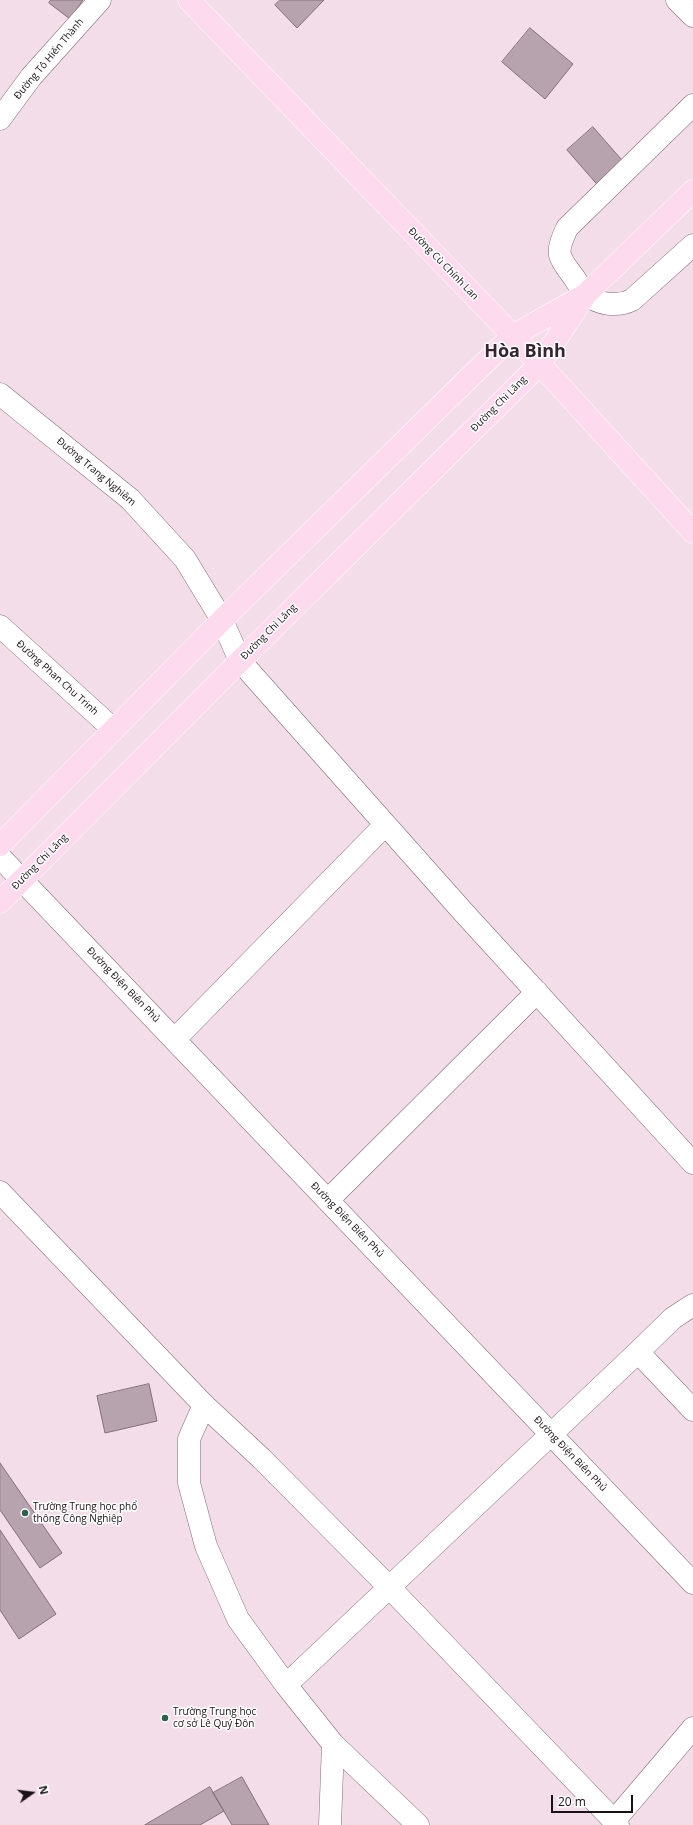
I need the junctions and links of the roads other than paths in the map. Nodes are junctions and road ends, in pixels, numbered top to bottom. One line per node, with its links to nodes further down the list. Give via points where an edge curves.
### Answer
1 (100, 0): 6 (street, Đường Tô Hiến Thành, via 31,77)
2 (189, 0): 10 (main road, Đường Cù Chính Lan)
3 (677, 0): 4 (street)
4 (693, 16)
5 (693, 105): 9 (street, via 567,228 560,254)
6 (0, 119)
7 (693, 191): 9 (main road)
8 (693, 245): 9 (street, via 632,300 623,305 599,301)
9 (586, 294): 10 (main road); 11 (main road, Đường Chi Lăng)
10 (512, 336): 11 (main road, Đường Cù Chính Lan); 14 (main road)
11 (540, 364): 13 (main road, Đường Cù Chính Lan); 16 (main road, Đường Chi Lăng)
12 (0, 394): 14 (street, Đường Trang Nghiêm, via 130,499 185,558)
13 (693, 532)
14 (222, 620): 16 (street, Đường Trang Nghiêm); 17 (main road)
15 (0, 626): 17 (street, Đường Phan Chu Trinh)
16 (240, 661): 18 (street, Đường Trang Nghiêm); 21 (main road, Đường Chi Lăng)
17 (113, 729): 19 (main road)
18 (385, 825): 23 (street, Đường Trang Nghiêm); 24 (street)
19 (0, 845)
20 (0, 857): 21 (street, Đường Điện Biên Phủ)
21 (23, 879): 22 (main road, Đường Chi Lăng); 24 (street, Đường Điện Biên Phủ)
22 (0, 902)
23 (537, 992): 25 (street, Đường Trang Nghiêm); 27 (street)
24 (175, 1039): 27 (street, Đường Điện Biên Phủ)
25 (693, 1163)
26 (0, 1192): 30 (street)
27 (328, 1200): 32 (street, Đường Điện Biên Phủ)
28 (693, 1305): 29 (street, via 673,1318)
29 (638, 1352): 31 (street); 32 (street)
30 (204, 1405): 34 (street, via 262,1459); 35 (street, via 189,1438 189,1483 206,1546 238,1619)
31 (693, 1410)
32 (551, 1434): 33 (street, Đường Điện Biên Phủ); 34 (street)
33 (693, 1583)
34 (389, 1587): 35 (street); 38 (street)
35 (286, 1685): 37 (street)
36 (693, 1728): 38 (street)
37 (333, 1744): 39 (street); 40 (street)
38 (616, 1823)
39 (330, 1825)
40 (418, 1825)

